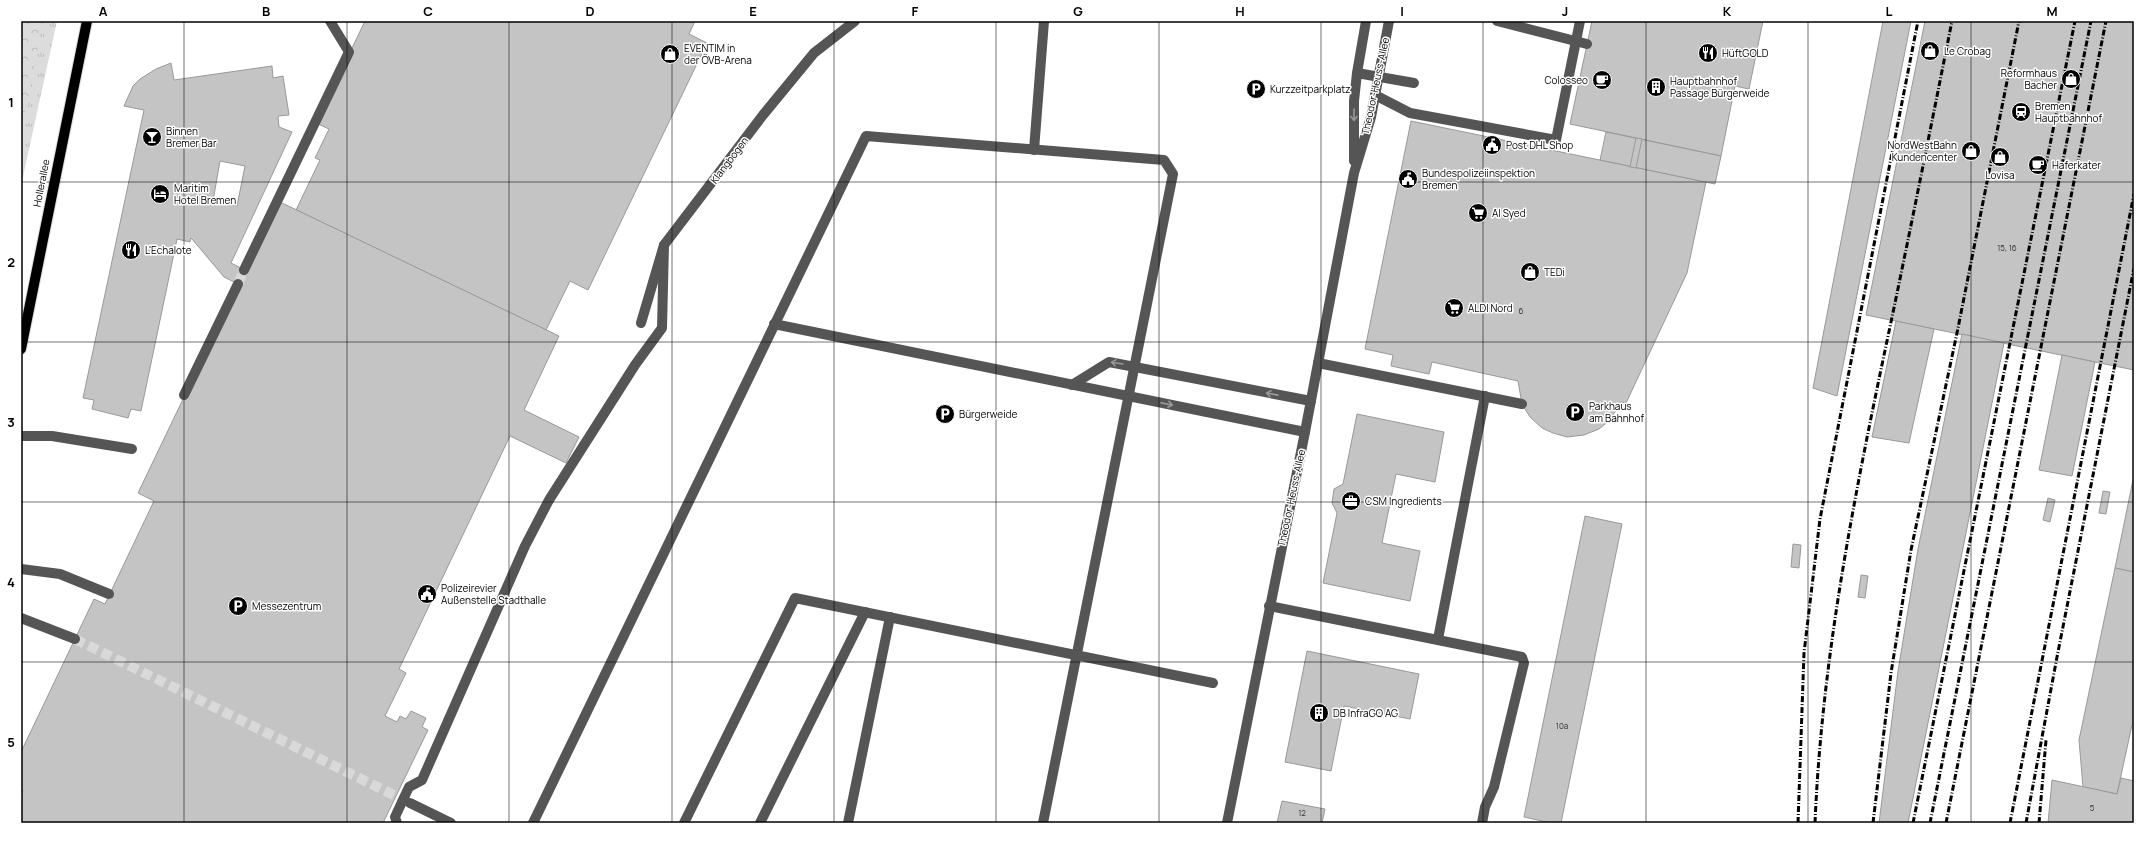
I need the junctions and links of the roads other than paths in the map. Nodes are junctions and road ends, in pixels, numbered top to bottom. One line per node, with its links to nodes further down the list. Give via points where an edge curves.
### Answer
1 (87, 21): 22 (main road, Hollerallee)
2 (330, 21): 18 (street, via 349,52)
3 (855, 21): 17 (street, Klangbogen, via 814,53)
4 (1044, 21): 15 (street)
5 (1366, 21): 11 (street, Theodor-Heuss-Allee)
6 (1389, 21): 12 (street, Theodor-Heuss-Allee)
7 (1496, 21): 9 (street)
8 (1580, 21): 9 (street)
9 (1576, 42): 10 (street); 14 (street, via 1556,140 1410,113)
10 (1587, 44)
11 (1357, 74): 12 (street); 16 (street, Theodor-Heuss-Allee, one-way to 16, via 1354,100)
12 (1379, 77): 13 (street); 14 (street, Theodor-Heuss-Allee)
13 (1414, 83)
14 (1376, 95): 16 (street, Theodor-Heuss-Allee)
15 (1034, 150): 21 (street, via 866,136); 24 (street, via 1164,160 1174,174)
16 (1354, 173): 23 (street, Theodor-Heuss-Allee)
17 (664, 244): 20 (street, Klangbogen); 45 (street, via 662,328 635,365 549,500 525,546 422,780 409,786 395,817)
18 (244, 270)
19 (238, 284): 26 (street)
20 (641, 323)
21 (774, 324): 25 (street); 47 (street)
22 (21, 350)
23 (1318, 363): 28 (street); 29 (street, Theodor-Heuss-Allee)
24 (1135, 366): 25 (street, one-way to 25, via 1109,362); 27 (street); 29 (street, one-way to 24)
25 (1072, 384): 27 (street)
26 (184, 395)
27 (1129, 396): 31 (street, one-way to 31); 42 (street)
28 (1486, 396): 30 (street); 41 (street)
29 (1310, 401): 31 (street, Theodor-Heuss-Allee)
30 (1522, 404)
31 (1305, 432): 36 (street, Theodor-Heuss-Allee)
32 (21, 436): 33 (street, via 52,436)
33 (132, 449)
34 (21, 569): 35 (street, via 60,574)
35 (109, 594)
36 (1269, 606): 41 (street); 52 (street, Theodor-Heuss-Allee)
37 (865, 612): 38 (street); 48 (street, via 795,598); 49 (street)
38 (890, 617): 42 (street); 50 (street)
39 (21, 618): 40 (street)
40 (75, 639)
41 (1438, 639): 53 (street, via 1517,654 1522,657 1524,663 1494,787 1485,807)
42 (1076, 655): 43 (street); 51 (street)
43 (1213, 683)
44 (410, 804): 46 (street)
45 (397, 823)
46 (451, 823)
47 (533, 823)
48 (684, 823)
49 (760, 823)
50 (848, 823)
51 (1043, 823)
52 (1227, 823)
53 (1482, 823)

